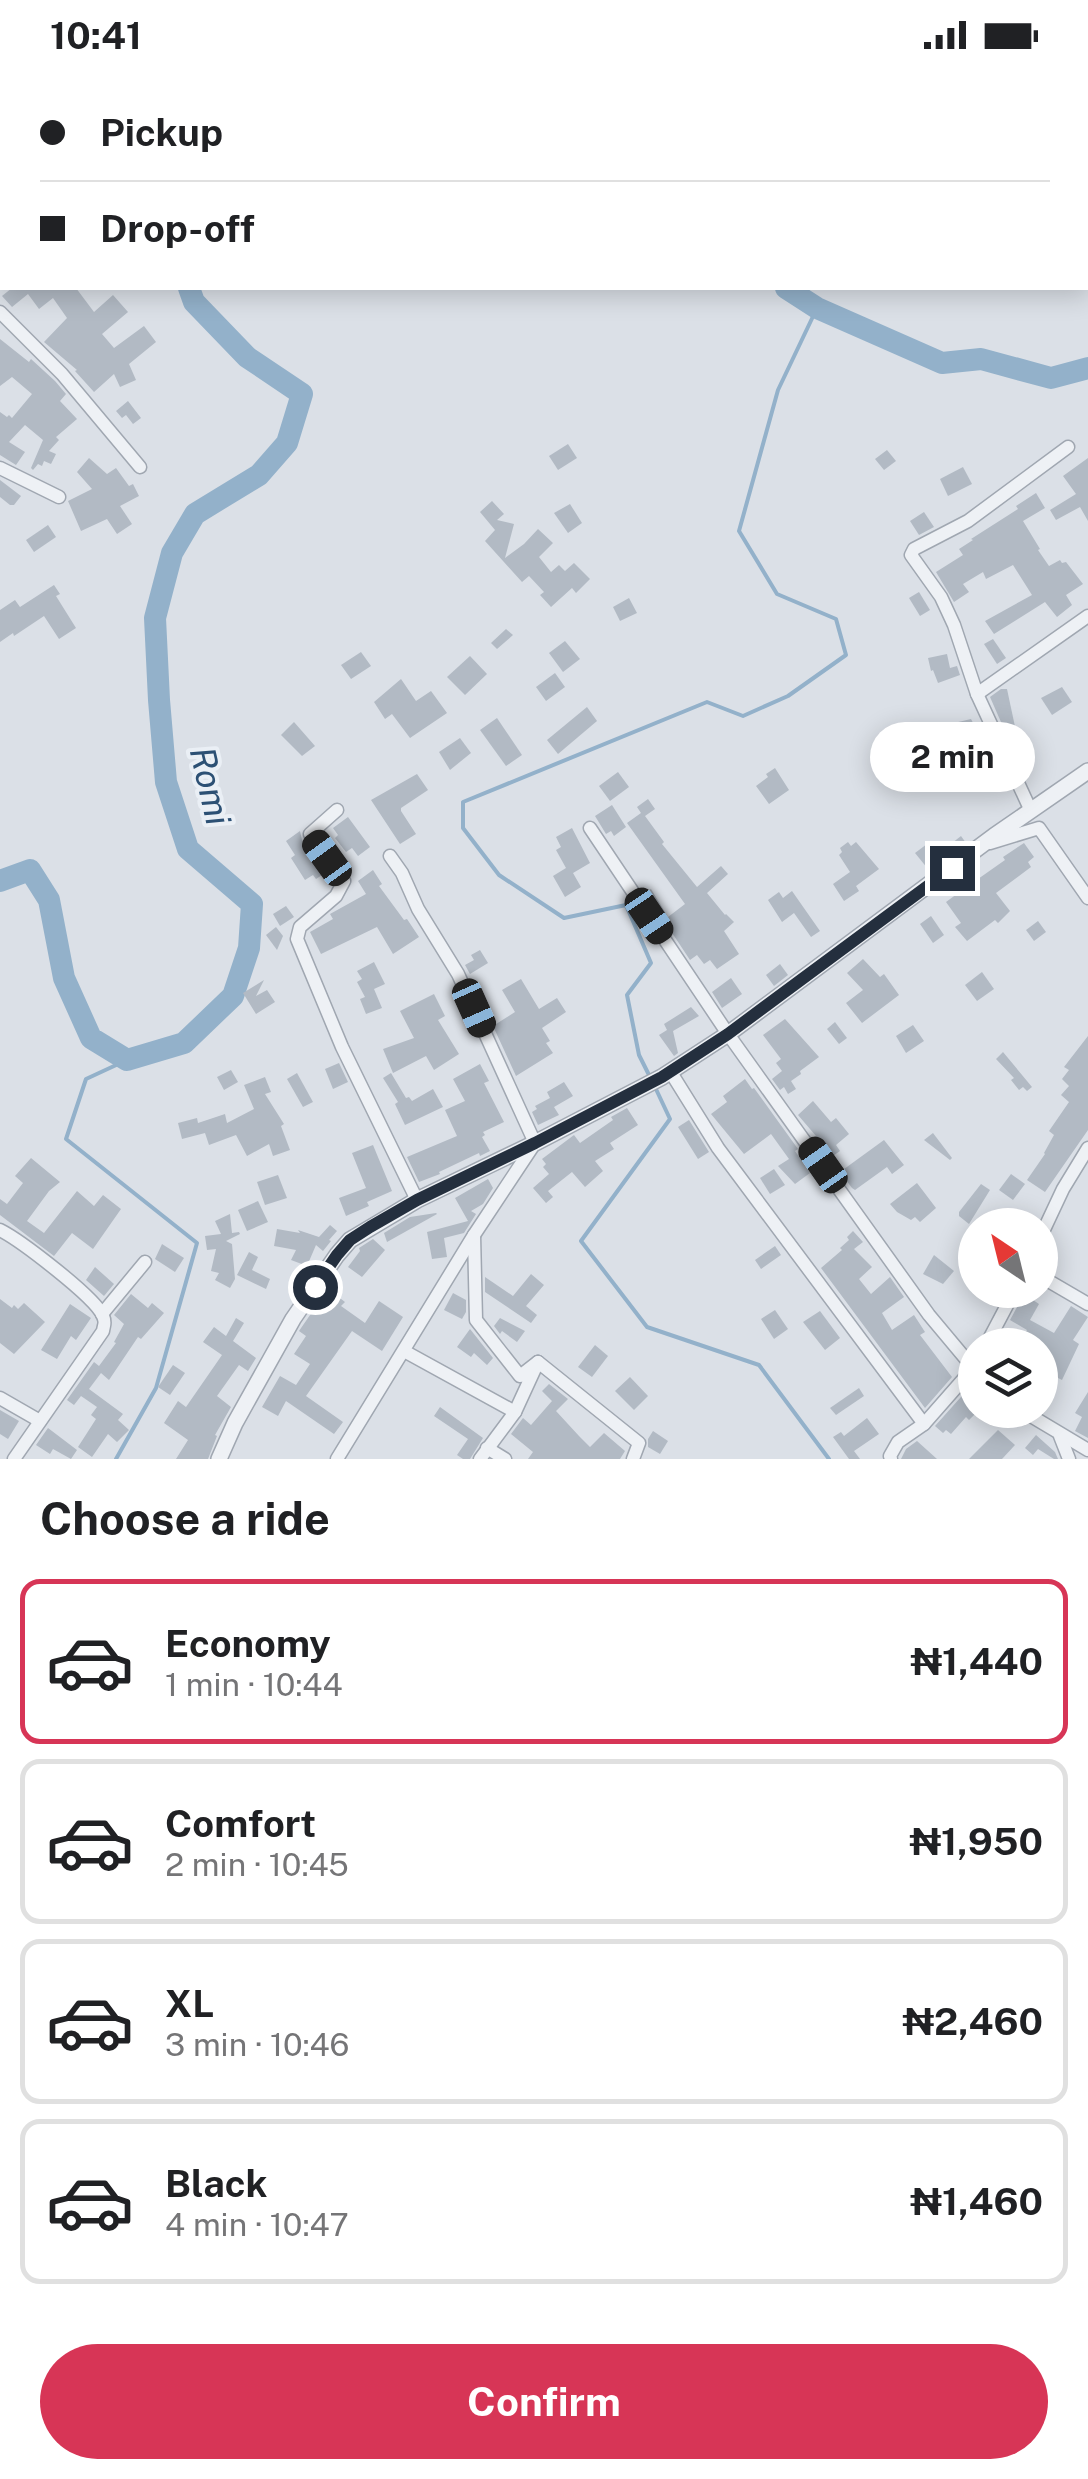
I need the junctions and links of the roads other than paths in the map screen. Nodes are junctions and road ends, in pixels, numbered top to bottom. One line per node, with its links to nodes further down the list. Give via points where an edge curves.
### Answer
1 (0, 312): 3 (street)
2 (1068, 447): 7 (street, via 911,554 954,625)
3 (140, 467)
4 (0, 468): 5 (street)
5 (59, 497)
6 (1088, 616): 7 (street)
7 (977, 694): 10 (street)
8 (1088, 771): 10 (street)
9 (337, 810): 19 (street, via 310,834 344,881 300,927 298,939)
10 (1031, 810): 12 (street)
11 (590, 828): 15 (street)
12 (984, 845): 14 (street, via 1039,828); 15 (street)
13 (390, 856): 17 (street, via 458,974)
14 (1088, 898)
15 (728, 1034): 16 (street); 27 (street)
16 (666, 1074): 17 (street); 34 (street)
17 (535, 1143): 19 (street); 22 (street)
18 (1087, 1151): 20 (street)
19 (417, 1200): 40 (street, via 337,1255 293,1320)
20 (1054, 1208)
21 (0, 1230): 26 (street)
22 (474, 1235): 28 (street); 29 (street, via 476,1320 520,1376)
23 (144, 1262): 26 (street)
24 (1058, 1286): 25 (street)
25 (1088, 1304)
26 (102, 1314): 33 (street, via 103,1331)
27 (958, 1348)
28 (404, 1351): 32 (street); 41 (street)
29 (538, 1362): 32 (street); 43 (street, via 639,1443)
30 (958, 1387): 34 (street)
31 (0, 1398): 33 (street)
32 (515, 1412): 38 (street)
33 (40, 1421): 39 (street)
34 (924, 1424): 44 (street, via 898,1442)
35 (1048, 1428): 36 (street)
36 (1060, 1436): 37 (street); 45 (street)
37 (1088, 1450)
38 (484, 1454): 42 (street)
39 (14, 1459)
40 (219, 1459)
41 (337, 1459)
42 (505, 1459)
43 (633, 1459)
44 (891, 1459)
45 (1069, 1459)

